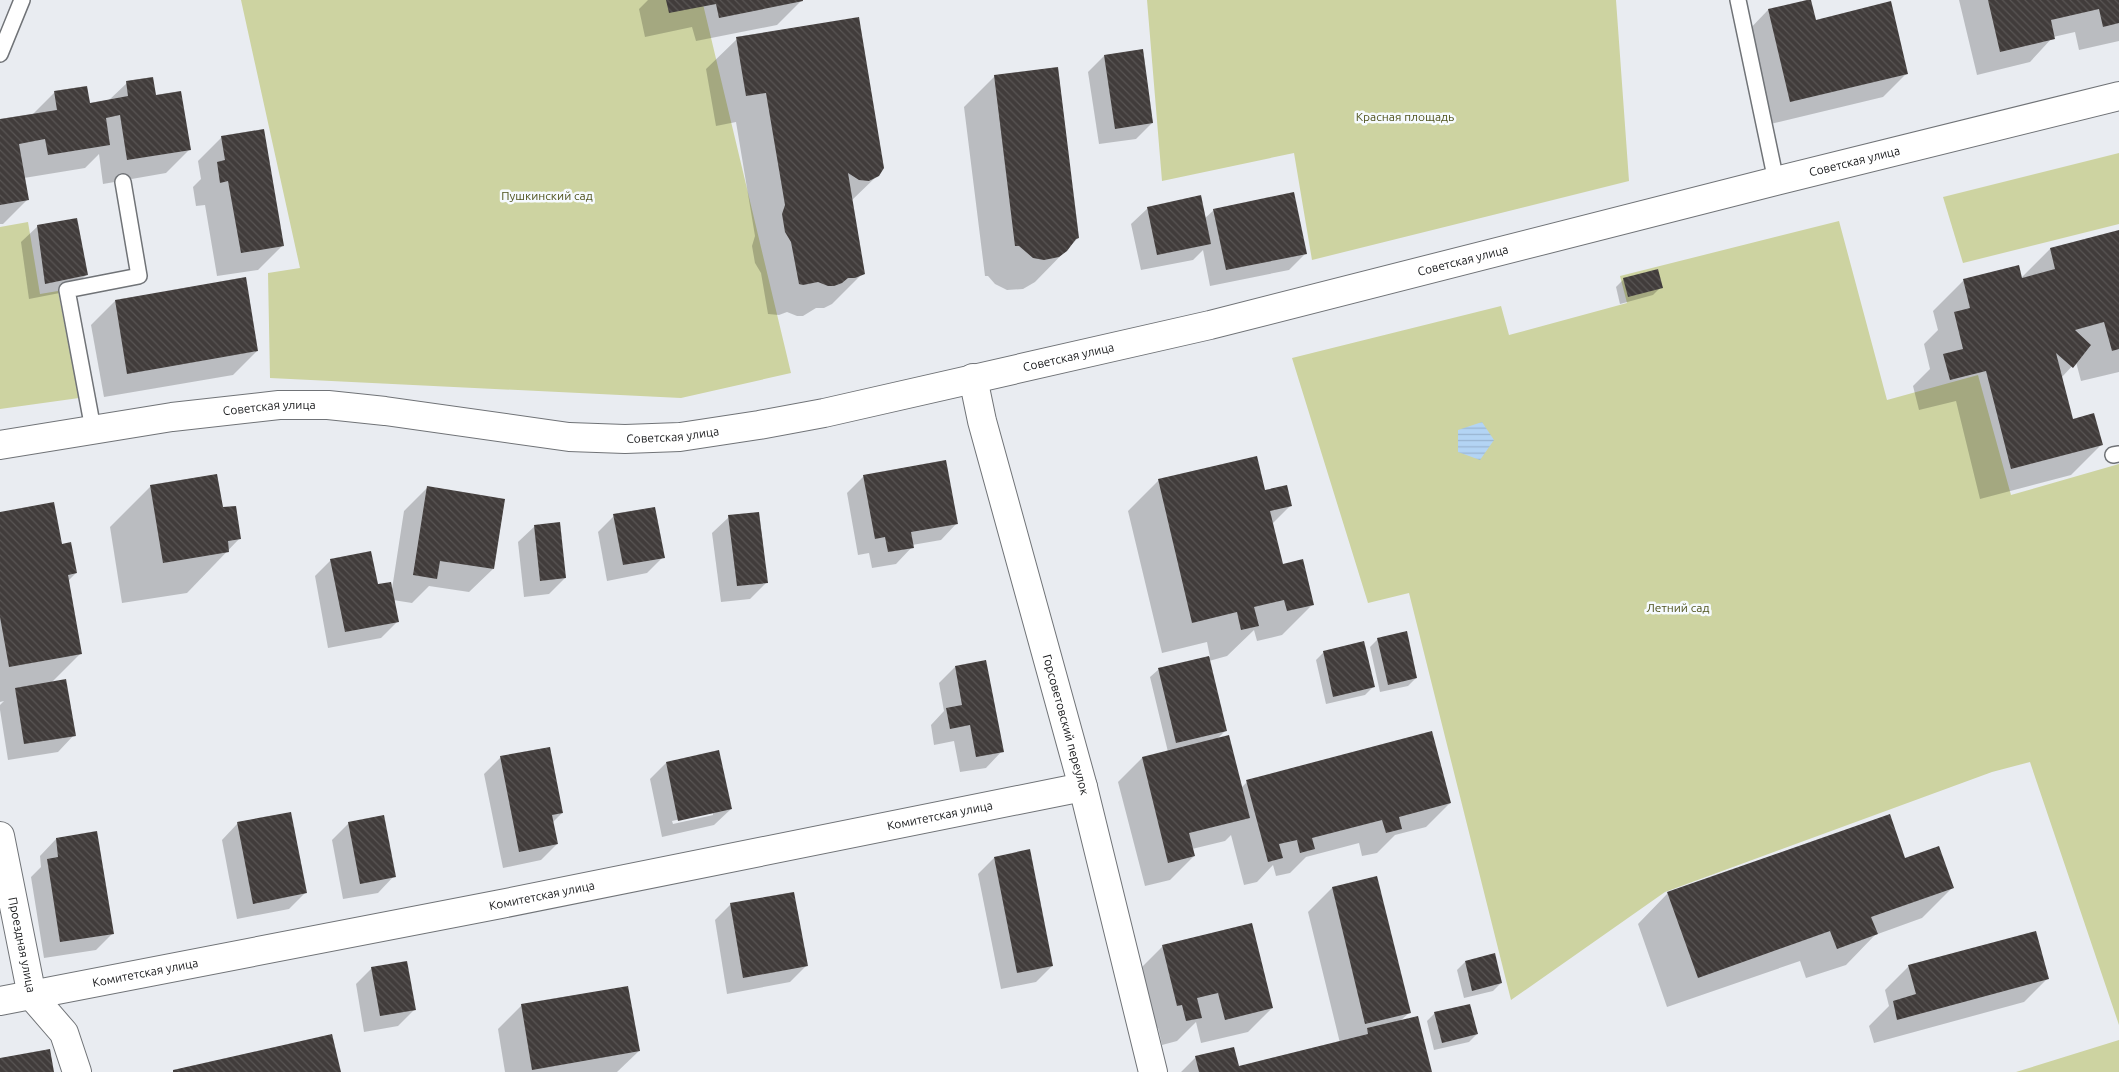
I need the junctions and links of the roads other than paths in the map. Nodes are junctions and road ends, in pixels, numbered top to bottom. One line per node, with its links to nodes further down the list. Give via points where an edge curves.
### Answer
1 (22, 0): 3 (lane)
2 (1738, 0): 5 (lane)
3 (0, 54)
4 (2119, 96): 5 (main road, Советская улица)
5 (1776, 181): 7 (main road, Советская улица, via 1210,325)
6 (123, 182): 8 (lane, via 139,276 67,290)
7 (973, 378): 8 (main road, Советская улица, via 824,412 680,437 569,437 328,405 279,405); 10 (main road, Горсоветовский переулок)
8 (92, 429): 9 (main road, Советская улица)
9 (0, 445)
10 (1083, 787): 12 (main road, Комитетская улица); 15 (main road, Горсоветовский переулок)
11 (0, 836): 12 (main road, Проездная улица)
12 (32, 996): 13 (main road, Комитетская улица); 14 (main road, Проездная улица, via 64,1033)
13 (0, 1001)
14 (77, 1072)
15 (1153, 1072)

